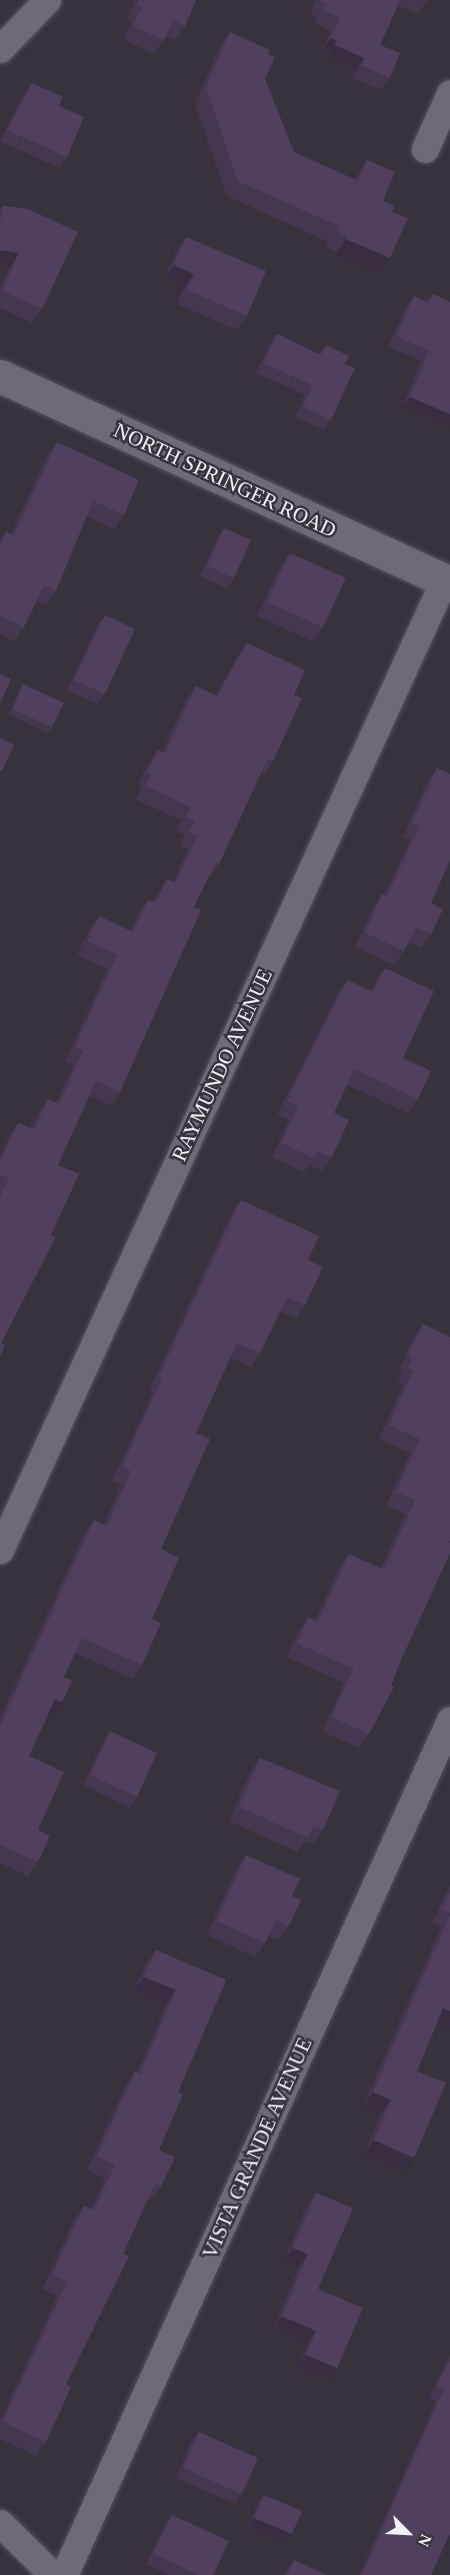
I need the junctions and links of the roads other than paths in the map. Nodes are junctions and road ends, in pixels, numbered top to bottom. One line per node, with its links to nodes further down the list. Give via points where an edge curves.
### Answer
1 (47, 0): 2 (street)
2 (0, 49)
3 (450, 93): 4 (street)
4 (424, 149)
5 (0, 376): 6 (street, NORTH SPRINGER ROAD)
6 (447, 581): 7 (street, RAYMUNDO AVENUE)
7 (0, 1550)
8 (450, 1720): 11 (street, VISTA GRANDE AVENUE)
9 (0, 2523): 10 (street)
10 (53, 2575)
11 (64, 2575)

